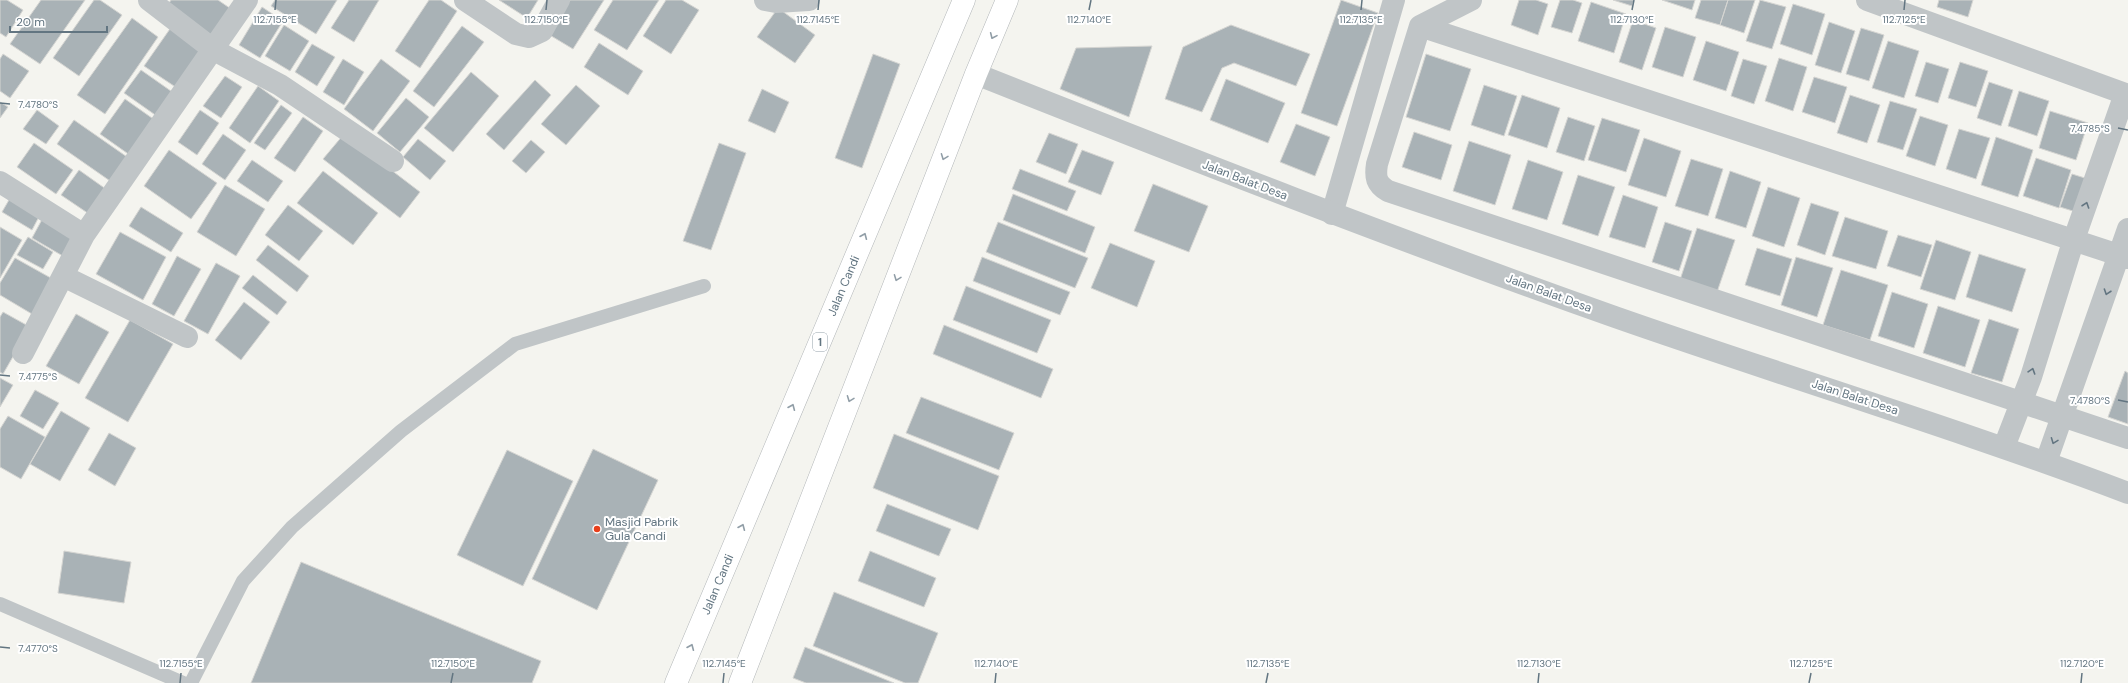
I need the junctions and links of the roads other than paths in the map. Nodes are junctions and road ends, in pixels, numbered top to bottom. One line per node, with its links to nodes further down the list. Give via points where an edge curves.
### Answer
1 (149, 0): 13 (street)
2 (247, 0): 13 (street)
3 (465, 0): 4 (street, via 516,34 529,37 542,31)
4 (559, 0)
5 (809, 0): 11 (street)
6 (964, 0): 36 (highway, Jalan Candi / 1, one-way to 6)
7 (1007, 0): 14 (highway, one-way to 14)
8 (1394, 0): 18 (street)
9 (1470, 0): 12 (street)
10 (1867, 0): 15 (street)
11 (770, 1)
12 (1420, 26): 21 (street); 27 (street, via 1377,164 1376,180 1381,187)
13 (214, 50): 16 (street, via 280,85); 20 (street)
14 (976, 74): 18 (street, Jalan Balat Desa); 37 (highway, one-way to 37)
15 (2126, 94): 21 (street, one-way to 15)
16 (393, 161)
17 (0, 182): 20 (street)
18 (1332, 214): 30 (street, Jalan Balat Desa, via 1617,318)
19 (2128, 229): 22 (street)
20 (84, 235): 23 (street)
21 (2073, 242): 22 (street); 27 (street, one-way to 21, via 2031,377)
22 (2124, 257): 28 (street, one-way to 28)
23 (63, 276): 25 (street); 26 (street)
24 (704, 286): 35 (lane, via 515,344 401,430 292,527 243,581)
25 (187, 337)
26 (23, 353)
27 (2020, 403): 28 (street); 30 (street)
28 (2063, 417): 29 (street); 31 (street, one-way to 31)
29 (2128, 438)
30 (2004, 447): 31 (street, Jalan Balat Desa)
31 (2046, 462): 32 (street, Jalan Balat Desa)
32 (2128, 493)
33 (0, 604): 34 (lane)
34 (183, 683)
35 (191, 683)
36 (676, 683)
37 (740, 683)

